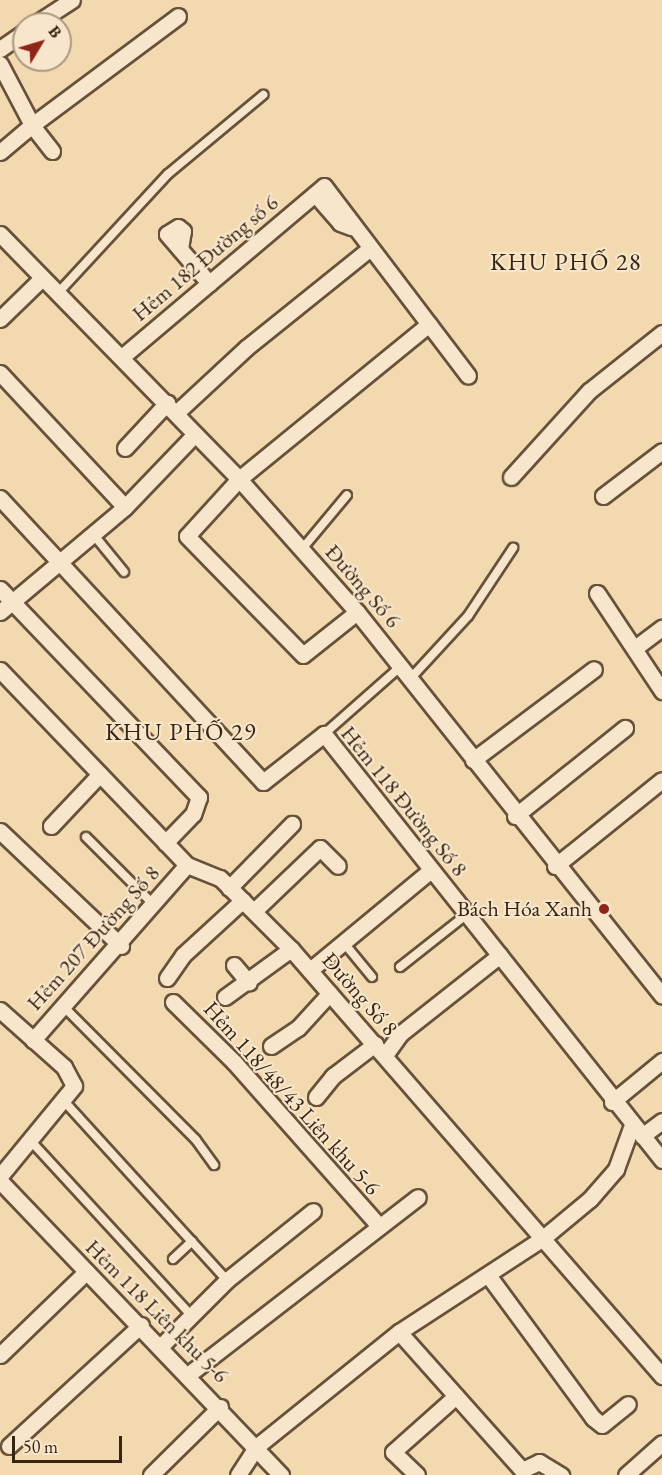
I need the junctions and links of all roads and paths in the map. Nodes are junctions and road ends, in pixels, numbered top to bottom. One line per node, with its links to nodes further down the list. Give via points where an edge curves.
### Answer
1 (72, 0): 2 (street)
2 (53, 12)
3 (178, 16): 6 (street)
4 (0, 64): 6 (street)
5 (263, 95): 14 (lane, via 168,174)
6 (32, 125): 7 (street); 8 (street)
7 (52, 151)
8 (0, 152)
9 (0, 234): 12 (street, Đường Số 6)
10 (180, 249): 13 (street)
11 (369, 249): 13 (street, Hẻm 182 Đường số 6, via 315,194); 16 (street); 21 (street)
12 (42, 278): 14 (street, Đường Số 6); 15 (street)
13 (209, 283): 18 (street, Hẻm 182 Đường số 6)
14 (58, 292): 18 (street, Đường Số 6)
15 (0, 319)
16 (429, 324): 20 (street); 26 (street)
17 (662, 333): 25 (street, via 589,390)
18 (123, 356): 21 (street, Đường Số 6)
19 (0, 373): 30 (street)
20 (468, 376)
21 (172, 408): 22 (street, Đường Số 6); 23 (street)
22 (195, 434): 26 (street, Đường Số 6); 30 (street)
23 (125, 448)
24 (662, 451): 28 (street)
25 (511, 477)
26 (239, 479): 33 (street, Đường Số 6); 40 (street, via 187,536 303,655)
27 (347, 495): 33 (lane)
28 (603, 496)
29 (0, 498): 34 (street)
30 (125, 507): 31 (street)
31 (93, 534): 34 (street); 35 (lane)
32 (513, 548): 46 (lane, via 468,616)
33 (302, 549): 40 (street, Đường Số 6)
34 (58, 564): 38 (street); 49 (street, Hẻm 118 Đường Số 8, via 263,782)
35 (124, 572)
36 (0, 589): 38 (street)
37 (597, 593): 42 (street)
38 (12, 602): 39 (street); 58 (street, via 199,797 193,814)
39 (0, 612)
40 (357, 612): 43 (street, Đường Số 6)
41 (662, 627): 42 (street)
42 (635, 648): 47 (street)
43 (401, 666): 46 (street, Đường Số 6); 49 (lane)
44 (594, 669): 50 (street)
45 (0, 670): 51 (street, Đường Số 8)
46 (411, 679): 50 (street, Đường Số 6)
47 (662, 691)
48 (625, 729): 53 (street)
49 (324, 734): 62 (street, Hẻm 118 Đường Số 8)
50 (473, 760): 53 (street, Đường Số 6)
51 (99, 774): 55 (street); 58 (street, Đường Số 8)
52 (662, 780): 61 (street)
53 (515, 816): 61 (street, Đường Số 6)
54 (292, 824): 63 (street)
55 (51, 826)
56 (0, 831): 69 (street)
57 (86, 837): 65 (lane)
58 (165, 843): 59 (street, Đường Số 8)
59 (187, 865): 63 (street, Đường Số 8, via 220,878); 65 (street, Hẻm 207 Đường Số 8)
60 (338, 866): 66 (street, via 320,848)
61 (555, 866): 79 (street, Đường Số 6)
62 (431, 870): 67 (street, Hẻm 118 Đường Số 8); 68 (street)
63 (230, 888): 64 (street, Đường Số 8)
64 (243, 900): 66 (street, Đường Số 8); 76 (street, via 197,941)
65 (154, 905): 69 (street, Hẻm 207 Đường Số 8)
66 (255, 911): 70 (street, Đường Số 8)
67 (467, 914): 71 (street, Hẻm 118 Đường Số 8); 73 (lane)
68 (344, 943): 74 (street); 75 (lane)
69 (121, 946): 82 (street, Hẻm 207 Đường Số 8)
70 (291, 950): 74 (street, Đường Số 8); 77 (street)
71 (500, 956): 86 (street); 90 (street, Hẻm 118 Đường Số 8)
72 (234, 965): 77 (street)
73 (400, 967)
74 (310, 970): 78 (street, Đường Số 8)
75 (372, 977)
76 (166, 978)
77 (249, 983): 80 (street)
78 (330, 993): 85 (street, via 298,1028); 86 (street, Đường Số 8)
79 (662, 995)
80 (225, 997)
81 (173, 1002): 100 (street, Hẻm 118/48/43 Liên khu 5-6, via 234,1062)
82 (64, 1007): 84 (street, Hẻm 207 Đường Số 8); 95 (lane, via 196,1140)
83 (0, 1010): 84 (street)
84 (33, 1040): 89 (street, via 64,1067 74,1086)
85 (271, 1046)
86 (380, 1049): 88 (street, via 333,1076); 101 (street, Đường Số 8)
87 (662, 1061): 90 (street)
88 (316, 1096)
89 (63, 1100): 93 (street); 102 (lane)
90 (612, 1102): 92 (street, Hẻm 118 Đường Số 8)
91 (662, 1121): 92 (street)
92 (637, 1131): 94 (street, Hẻm 118 Đường Số 8); 101 (street, via 604,1186)
93 (29, 1139): 96 (street); 107 (lane)
94 (662, 1160)
95 (214, 1165)
96 (0, 1176)
97 (0, 1181): 104 (street, Hẻm 118 Liên khu 5-6)
98 (418, 1197): 100 (street)
99 (313, 1211): 106 (street)
100 (378, 1225): 112 (street)
101 (543, 1238): 105 (street); 113 (street, Đường Số 8)
102 (192, 1241): 103 (lane); 106 (lane)
103 (173, 1259)
104 (87, 1272): 108 (street, Hẻm 118 Liên khu 5-6); 111 (street)
105 (488, 1275): 109 (street); 115 (street, via 593,1418 602,1425)
106 (227, 1280): 107 (street)
107 (192, 1316): 110 (street)
108 (141, 1325): 110 (street, Hẻm 118 Liên khu 5-6); 118 (street)
109 (399, 1332): 114 (street); 119 (street)
110 (161, 1346): 112 (street, Hẻm 118 Liên khu 5-6)
111 (0, 1355)
112 (189, 1374): 116 (street, Hẻm 118 Liên khu 5-6)
113 (662, 1376)
114 (456, 1396): 120 (street, via 522,1470 539,1462); 124 (street, via 393,1452)
115 (628, 1404)
116 (220, 1407): 119 (street, Hẻm 118 Liên khu 5-6); 121 (street)
117 (662, 1443): 125 (street)
118 (9, 1446)
119 (256, 1447): 122 (street); 123 (street, Hẻm 118 Liên khu 5-6)
120 (555, 1470)
121 (151, 1475)
122 (238, 1475)
123 (281, 1475)
124 (417, 1475)
125 (626, 1475)

